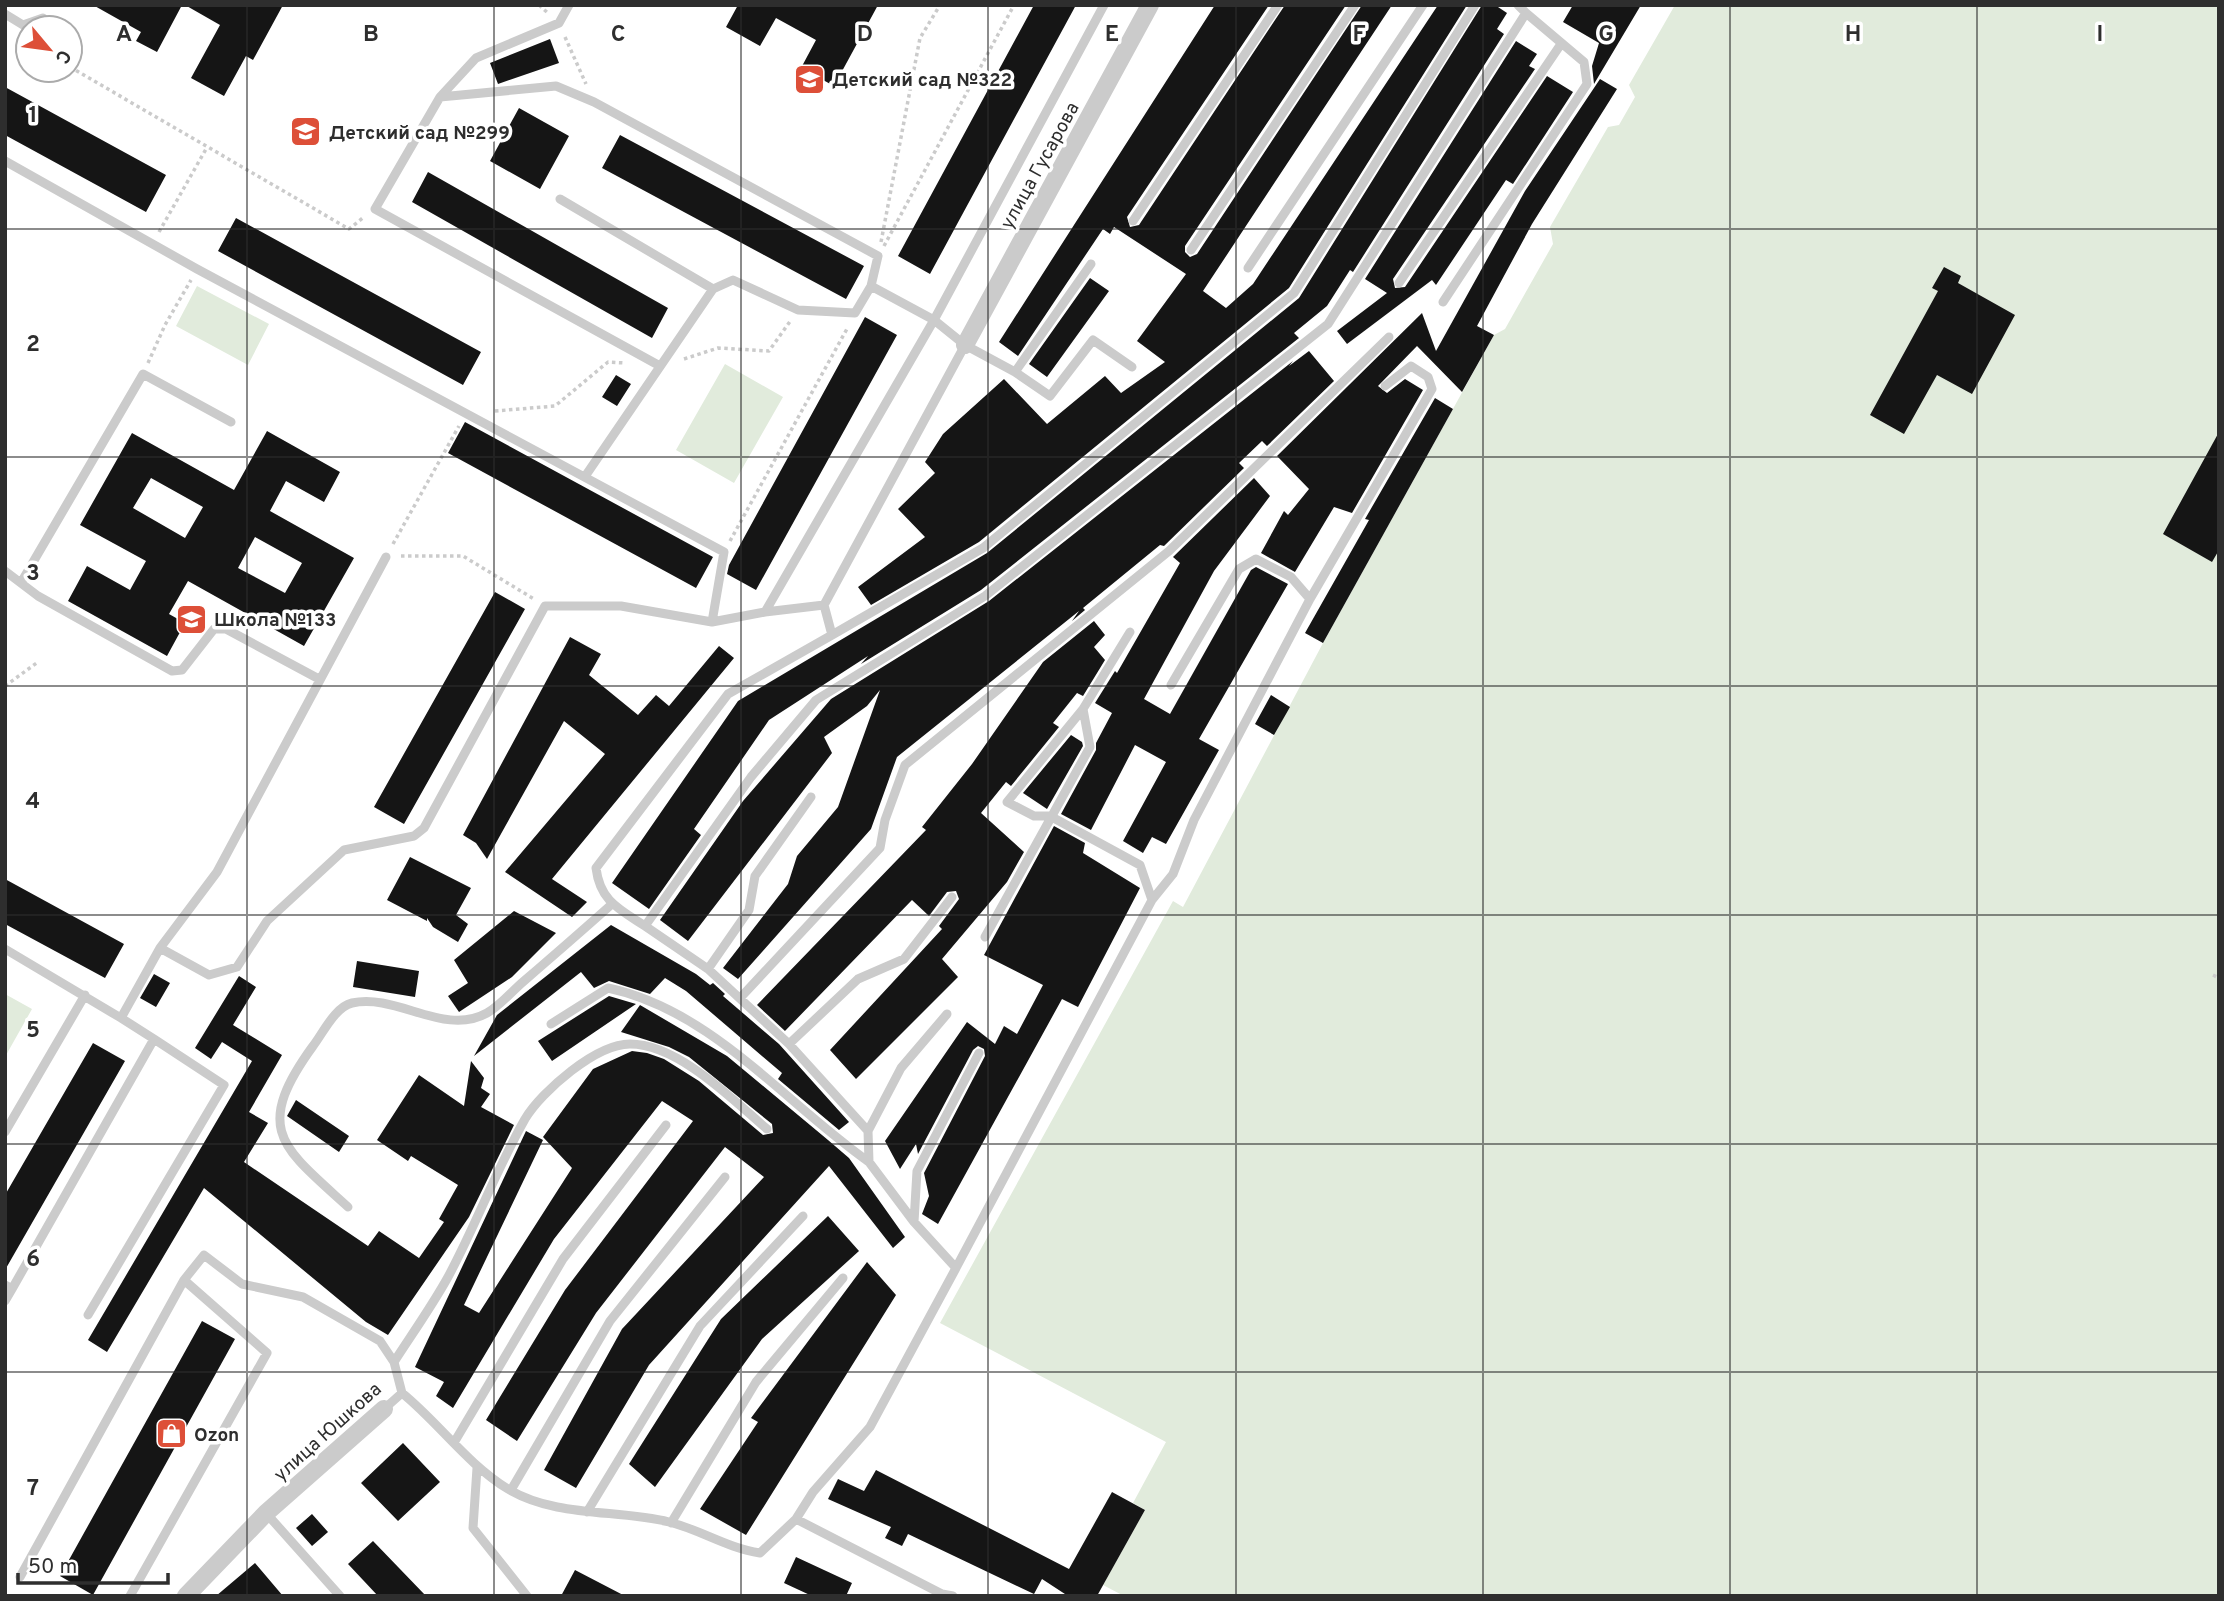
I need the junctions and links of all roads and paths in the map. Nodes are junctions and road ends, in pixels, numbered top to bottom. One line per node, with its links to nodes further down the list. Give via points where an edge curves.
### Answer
1 (569, 5): 12 (lane)
2 (940, 5): 24 (path, via 920,38)
3 (1014, 5): 24 (path)
4 (1104, 5): 33 (lane)
5 (1150, 5): 35 (street, улица Гусарова)
6 (1278, 5): 21 (lane)
7 (1355, 5): 23 (lane)
8 (1423, 5): 26 (lane)
9 (1475, 5): 54 (lane, via 1294,293 983,548)
10 (1518, 5): 11 (lane)
11 (1526, 13): 13 (lane); 65 (lane, via 1328,324 985,596 816,700 751,777)
12 (559, 23): 15 (lane, via 476,58); 16 (path)
13 (1561, 44): 28 (lane); 31 (lane, via 1584,62 1587,84)
14 (84, 76): 17 (path)
15 (440, 97): 16 (lane, via 556,86); 20 (lane)
16 (594, 102): 24 (lane)
17 (206, 149): 20 (path, via 349,229); 22 (path)
18 (5, 161): 22 (lane)
19 (560, 199): 30 (lane)
20 (375, 209): 36 (lane)
21 (1132, 221)
22 (152, 244): 27 (lane)
23 (1191, 250)
24 (878, 256): 29 (lane)
25 (1091, 264): 38 (lane)
26 (1248, 268)
27 (197, 269): 39 (path, via 164,325); 41 (lane)
28 (1399, 283)
29 (871, 286): 32 (lane); 33 (lane)
30 (713, 289): 32 (lane, via 733,280 798,310); 36 (lane)
31 (1443, 302)
32 (855, 313): 44 (path)
33 (934, 320): 35 (lane); 51 (lane)
34 (1389, 337): 73 (lane, via 1169,551 905,765 880,848)
35 (965, 345): 38 (lane); 49 (lane)
36 (660, 366): 43 (lane)
37 (1132, 368): 38 (lane, via 1093,340 1050,396)
38 (1015, 372)
39 (143, 374): 42 (lane); 47 (lane)
40 (1385, 386): 48 (lane, via 1411,366 1428,377 1432,389)
41 (466, 414): 43 (lane); 45 (path)
42 (231, 422)
43 (586, 475): 44 (lane)
44 (724, 552): 52 (lane)
45 (386, 556): 50 (path, via 463,556); 56 (lane)
46 (5, 571): 47 (lane)
47 (22, 581): 56 (lane, via 38,596 172,671 181,670 214,629 226,629)
48 (1310, 599): 57 (lane, via 1290,577 1256,559 1239,569); 63 (lane, via 1194,820 1173,874)
49 (824, 605): 51 (lane); 54 (lane)
50 (545, 606): 52 (lane, via 621,606); 67 (lane, via 424,828 414,836 344,850 267,921 237,967 209,975)
51 (765, 612): 52 (lane)
52 (712, 622)
53 (1130, 632): 59 (lane)
54 (832, 635): 64 (lane, via 729,694 596,868 598,886)
55 (38, 662): 58 (path)
56 (319, 679): 67 (lane, via 217,872)
57 (1171, 685)
58 (5, 686)
59 (1083, 709): 61 (lane, via 1090,747); 61 (lane, via 1007,802 1034,816)
60 (811, 797): 69 (lane, via 755,876 749,910)
61 (1050, 817): 63 (lane, via 1140,865); 66 (lane)
62 (951, 897): 78 (lane, via 904,959 858,979)
63 (1152, 900): 89 (lane)
64 (612, 904): 65 (lane); 86 (lane, via 487,1013 452,1021 380,1003 350,1003 338,1011 292,1075 282,1102 279,1131 297,1161)
65 (645, 926): 69 (lane)
66 (985, 937)
67 (160, 948): 75 (lane)
68 (5, 949): 72 (lane)
69 (708, 969): 73 (lane)
70 (2213, 975): 71 (path)
71 (2219, 978)
72 (85, 995): 75 (lane); 83 (lane)
73 (741, 997): 78 (lane)
74 (947, 1014): 82 (lane, via 901,1068)
75 (121, 1018): 77 (lane)
76 (551, 1024): 84 (lane, via 608,988 638,994 696,1026 768,1078 837,1140)
77 (154, 1039): 92 (lane); 94 (lane, via 224,1085)
78 (789, 1044): 82 (lane)
79 (979, 1053): 88 (lane, via 917,1171)
80 (666, 1125): 98 (lane, via 563,1258)
81 (767, 1129): 95 (lane, via 666,1052 630,1044 599,1050 573,1069 527,1117 447,1278)
82 (868, 1131): 84 (lane)
83 (5, 1132)
84 (869, 1162): 88 (lane)
85 (725, 1177): 100 (lane, via 610,1321)
86 (348, 1207)
87 (803, 1216): 101 (lane, via 700,1326)
88 (914, 1222): 89 (lane)
89 (956, 1268): 103 (lane, via 870,1427 813,1492)
90 (843, 1278): 104 (lane, via 756,1382)
91 (184, 1280): 95 (lane, via 204,1255 242,1284 303,1297 380,1341); 105 (lane); 106 (lane, via 267,1353)
92 (9, 1287): 93 (lane)
93 (5, 1301)
94 (88, 1315)
95 (394, 1362): 96 (lane)
96 (402, 1393): 97 (lane, улица Юшкова); 98 (lane, улица Юшкова)
97 (384, 1409): 102 (street, улица Юшкова)
98 (455, 1441): 99 (lane, улица Юшкова)
99 (477, 1468): 100 (lane, улица Юшкова); 109 (lane, via 473,1528)
100 (511, 1490): 101 (lane, улица Юшкова, via 545,1504)
101 (587, 1512): 104 (lane, улица Юшкова, via 622,1513)
102 (266, 1513): 107 (street, улица Юшкова); 108 (lane)
103 (796, 1519): 104 (lane, улица Юшкова, via 760,1553 739,1550); 110 (lane)
104 (671, 1523)
105 (20, 1577)
106 (130, 1596)
107 (186, 1596)
108 (340, 1596)
109 (527, 1596)
110 (953, 1596)

